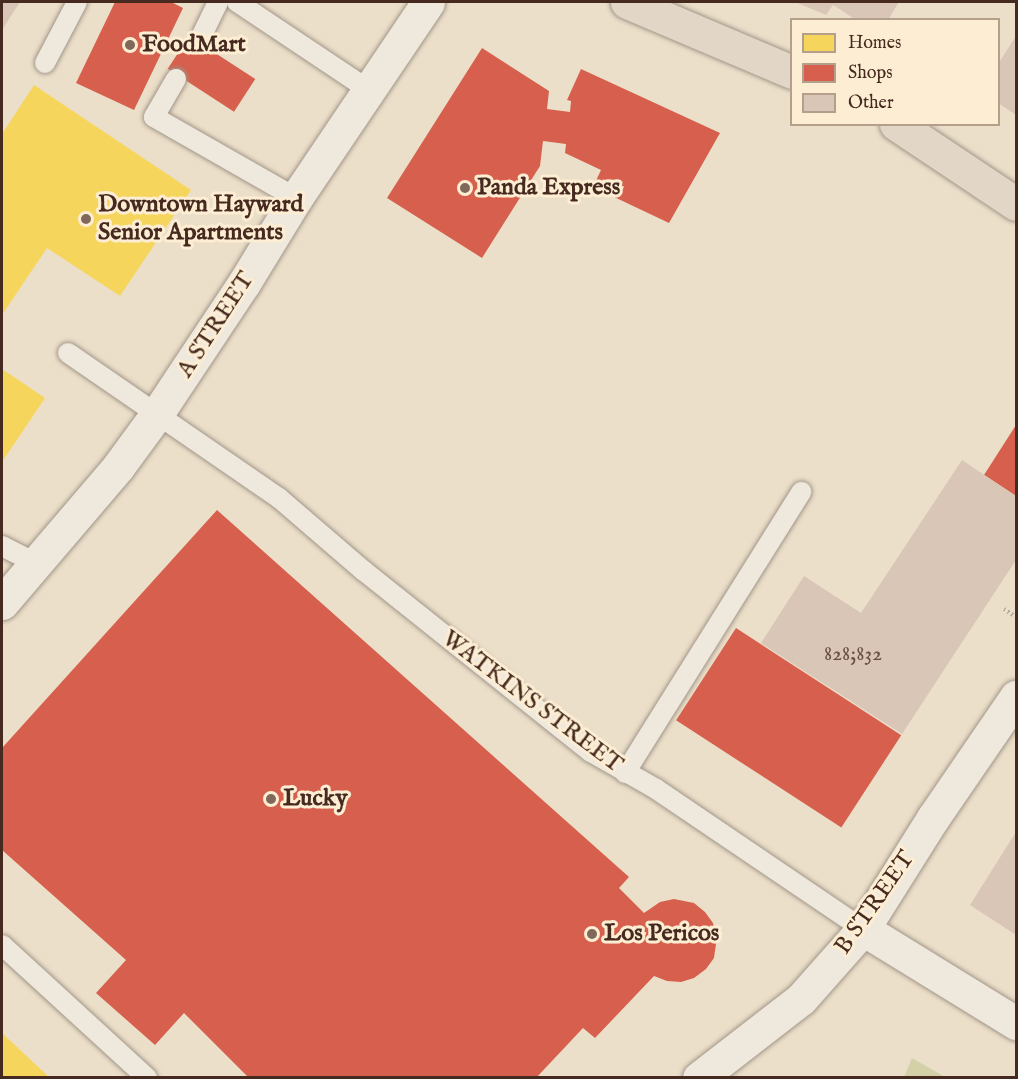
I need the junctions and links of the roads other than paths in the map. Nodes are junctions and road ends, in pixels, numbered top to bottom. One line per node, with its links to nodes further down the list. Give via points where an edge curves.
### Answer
1 (77, 2): 7 (lane)
2 (218, 2): 6 (lane)
3 (237, 2): 10 (lane)
4 (428, 2): 10 (main road, A STREET)
5 (627, 2): 8 (main road)
6 (202, 35)
7 (45, 63)
8 (790, 71)
9 (176, 79): 12 (lane, via 154,117)
10 (369, 90): 12 (main road, A STREET)
11 (899, 126): 13 (main road)
12 (296, 198): 15 (main road, A STREET)
13 (1017, 204)
14 (68, 353): 15 (lane, WATKINS STREET)
15 (157, 414): 18 (main road, A STREET, via 118,467); 21 (lane, WATKINS STREET, via 279,498 364,571 584,746)
16 (801, 492): 21 (lane)
17 (2, 546): 18 (lane)
18 (36, 563): 19 (main road, A STREET)
19 (2, 603)
20 (1017, 697): 22 (main road, B STREET)
21 (625, 773): 22 (lane, WATKINS STREET, via 656,789)
22 (863, 928): 24 (main road, WATKINS STREET); 26 (main road, B STREET, via 801,999)
23 (2, 945): 25 (lane)
24 (1017, 1023)
25 (147, 1077)
26 (699, 1077)

